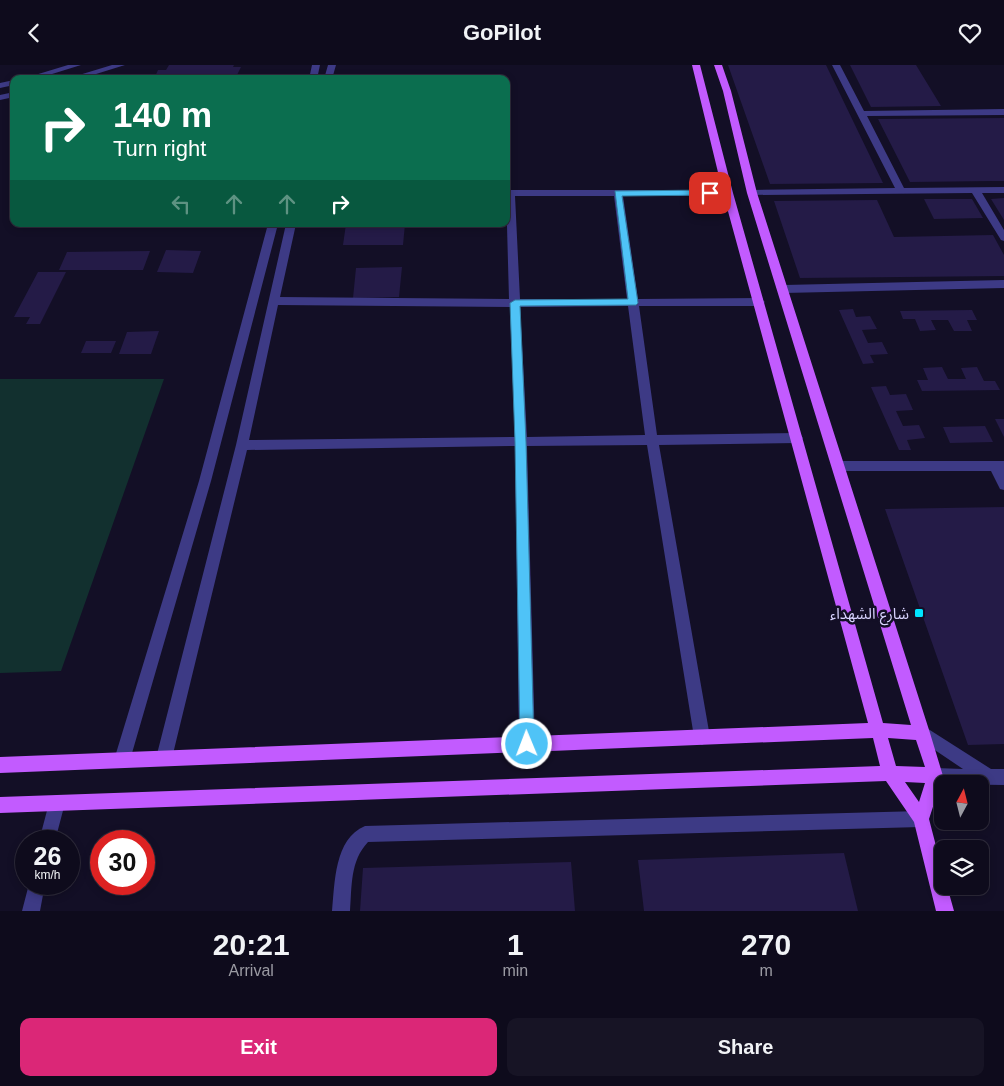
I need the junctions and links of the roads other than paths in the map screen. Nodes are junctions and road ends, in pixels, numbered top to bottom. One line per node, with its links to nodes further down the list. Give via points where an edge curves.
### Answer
1 (77, 65): 6 (street)
2 (121, 65): 7 (street)
3 (696, 65): 15 (main road)
4 (718, 65): 16 (main road)
5 (836, 65): 9 (street)
6 (41, 75)
7 (85, 75)
8 (1004, 112): 9 (street)
9 (861, 114): 12 (street)
10 (1004, 189): 11 (street)
11 (975, 190): 12 (street); 20 (street)
12 (900, 191): 16 (street)
13 (510, 193): 14 (street)
14 (618, 193): 15 (street); 26 (street)
15 (728, 193): 24 (main road)
16 (752, 193): 22 (main road)
17 (510, 224): 25 (street)
18 (272, 227): 39 (street, via 205,481)
19 (290, 227): 23 (street)
20 (1004, 238)
21 (1004, 284): 22 (street)
22 (784, 289): 31 (main road)
23 (274, 301): 25 (street); 30 (street)
24 (760, 302): 26 (street); 27 (main road)
25 (515, 303): 26 (street); 29 (street)
26 (633, 303): 28 (street)
27 (797, 438): 28 (street); 34 (main road)
28 (652, 440): 29 (street); 36 (street)
29 (520, 442): 30 (street); 37 (street)
30 (242, 445): 38 (street)
31 (838, 466): 32 (street); 35 (main road)
32 (999, 466): 33 (street)
33 (1004, 485)
34 (880, 730): 35 (main road); 36 (main road); 41 (main road)
35 (922, 733): 42 (main road); 43 (street)
36 (702, 737): 37 (main road)
37 (527, 744): 38 (main road)
38 (164, 758): 39 (main road)
39 (122, 760): 40 (main road)
40 (0, 765)
41 (890, 773): 44 (main road); 48 (main road); 50 (main road)
42 (935, 775)
43 (986, 775)
44 (934, 776)
45 (989, 776): 46 (street)
46 (1004, 777)
47 (934, 779): 50 (main road)
48 (56, 803): 49 (main road); 51 (street)
49 (0, 805)
50 (921, 819): 54 (street, via 365,834 353,846 345,868); 55 (main road)
51 (50, 830)
52 (35, 895): 53 (street)
53 (31, 911)
54 (341, 911)
55 (946, 911)

